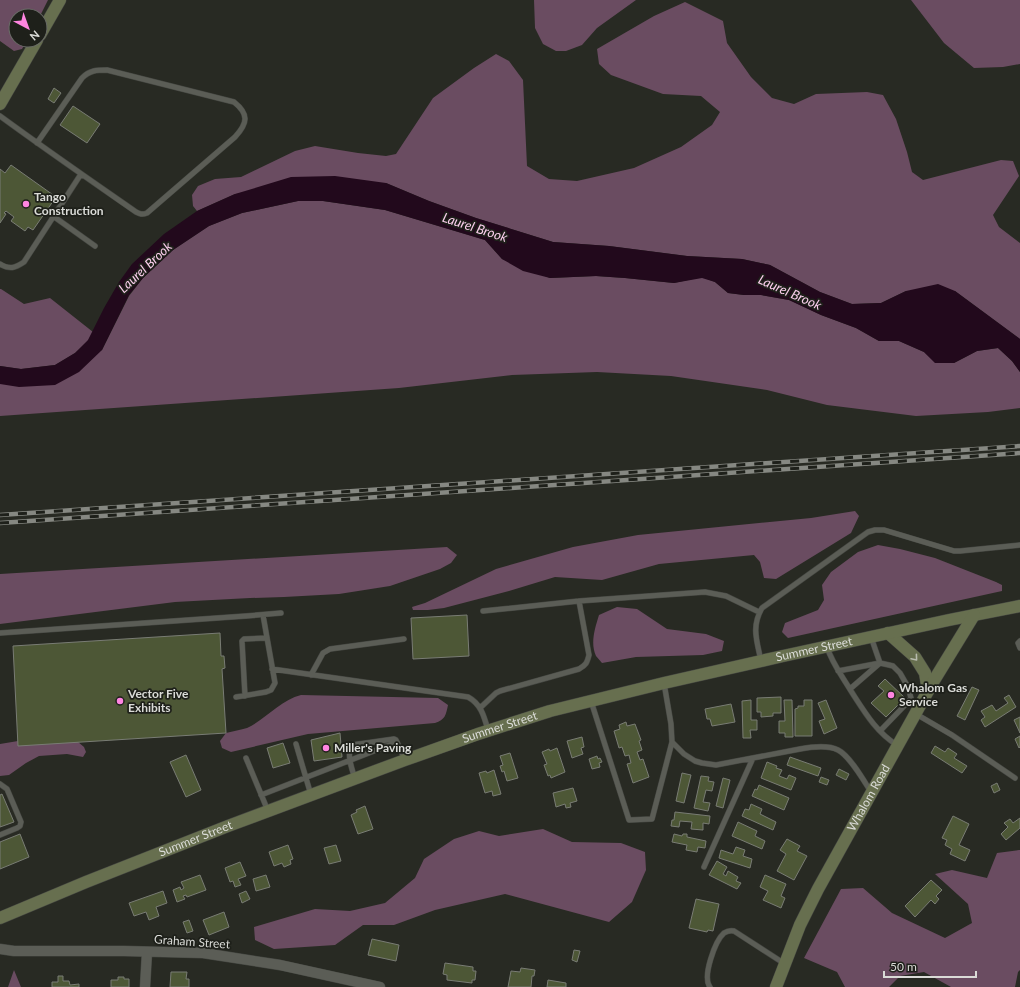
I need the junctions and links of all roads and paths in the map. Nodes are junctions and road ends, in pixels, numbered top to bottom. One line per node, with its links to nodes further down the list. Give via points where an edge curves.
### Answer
1 (60, 0): 2 (main road)
2 (48, 21)
3 (32, 48): 4 (main road)
4 (0, 104)
5 (0, 116): 6 (lane)
6 (37, 143): 7 (lane); 7 (lane, via 82,78 96,70 107,70 234,102 244,112 242,130 144,215)
7 (81, 174): 8 (lane)
8 (53, 216): 9 (lane); 10 (lane, via 24,262 12,268)
9 (94, 246)
10 (0, 264)
11 (1020, 545): 15 (lane, via 954,551 884,530 875,530 868,532)
12 (579, 601): 14 (lane); 15 (lane, via 705,592 726,596); 39 (lane, via 589,655 585,665 579,669 500,690)
13 (1020, 606): 18 (main road, Summer Street)
14 (483, 611)
15 (759, 612): 27 (lane, via 755,632)
16 (281, 613): 17 (lane)
17 (263, 614): 19 (lane); 22 (lane)
18 (974, 615): 20 (main road, Summer Street); 34 (main road, Whalom Road)
19 (0, 633)
20 (888, 633): 21 (main road, Summer Street); 34 (main road, one-way to 34, via 915,657 925,673)
21 (871, 637): 25 (main road, Summer Street); 28 (lane)
22 (267, 638): 29 (lane); 35 (lane, via 242,641)
23 (404, 639): 31 (lane, via 330,649 323,653)
24 (1020, 641): 26 (lane)
25 (827, 647): 27 (main road, Summer Street); 30 (lane)
26 (1020, 648)
27 (761, 661): 32 (main road, Summer Street)
28 (880, 663): 30 (lane); 33 (lane); 38 (lane, via 897,670 910,695)
29 (272, 669): 31 (lane); 35 (lane, via 275,683 271,690)
30 (838, 671): 33 (lane)
31 (311, 675): 39 (lane, via 468,697)
32 (664, 683): 37 (main road, Summer Street); 44 (lane)
33 (850, 690): 42 (lane)
34 (928, 691): 38 (main road, Whalom Road)
35 (246, 696): 36 (lane)
36 (236, 698)
37 (591, 700): 41 (main road, Summer Street); 44 (lane, via 630,820 652,819)
38 (916, 700): 40 (main road, Whalom Road); 42 (lane, via 909,701)
39 (480, 708): 41 (lane)
40 (915, 713): 46 (main road, Whalom Road); 52 (lane)
41 (489, 731): 50 (main road, Summer Street)
42 (880, 731): 46 (lane)
43 (397, 742): 49 (lane); 49 (lane, via 394,739 352,745 349,749); 50 (lane)
44 (672, 742): 48 (lane, via 689,758 702,764 716,765)
45 (296, 744): 51 (lane)
46 (898, 746): 55 (main road, Whalom Road)
47 (246, 758): 56 (lane)
48 (753, 758): 55 (lane, via 814,747 833,748 848,759); 60 (lane)
49 (350, 760): 51 (lane); 53 (lane)
50 (405, 760): 53 (main road, Summer Street)
51 (305, 777): 56 (lane); 57 (lane)
52 (1015, 778)
53 (355, 779): 57 (main road, Summer Street)
54 (0, 784): 59 (lane, via 7,789 21,822 18,828)
55 (871, 793): 64 (main road, Whalom Road, via 808,907)
56 (261, 795): 58 (lane)
57 (311, 795): 58 (main road, Summer Street)
58 (268, 811): 61 (main road, Summer Street)
59 (0, 835)
60 (704, 867)
61 (0, 918)
62 (0, 948): 63 (street, Graham Street, via 14,951)
63 (148, 952): 65 (street); 66 (street, Graham Street, via 203,953 280,965)
64 (785, 964): 67 (lane, via 730,930 716,945 707,976); 68 (main road, Whalom Road)
65 (145, 987)
66 (380, 987)
67 (710, 987)
68 (776, 987)

